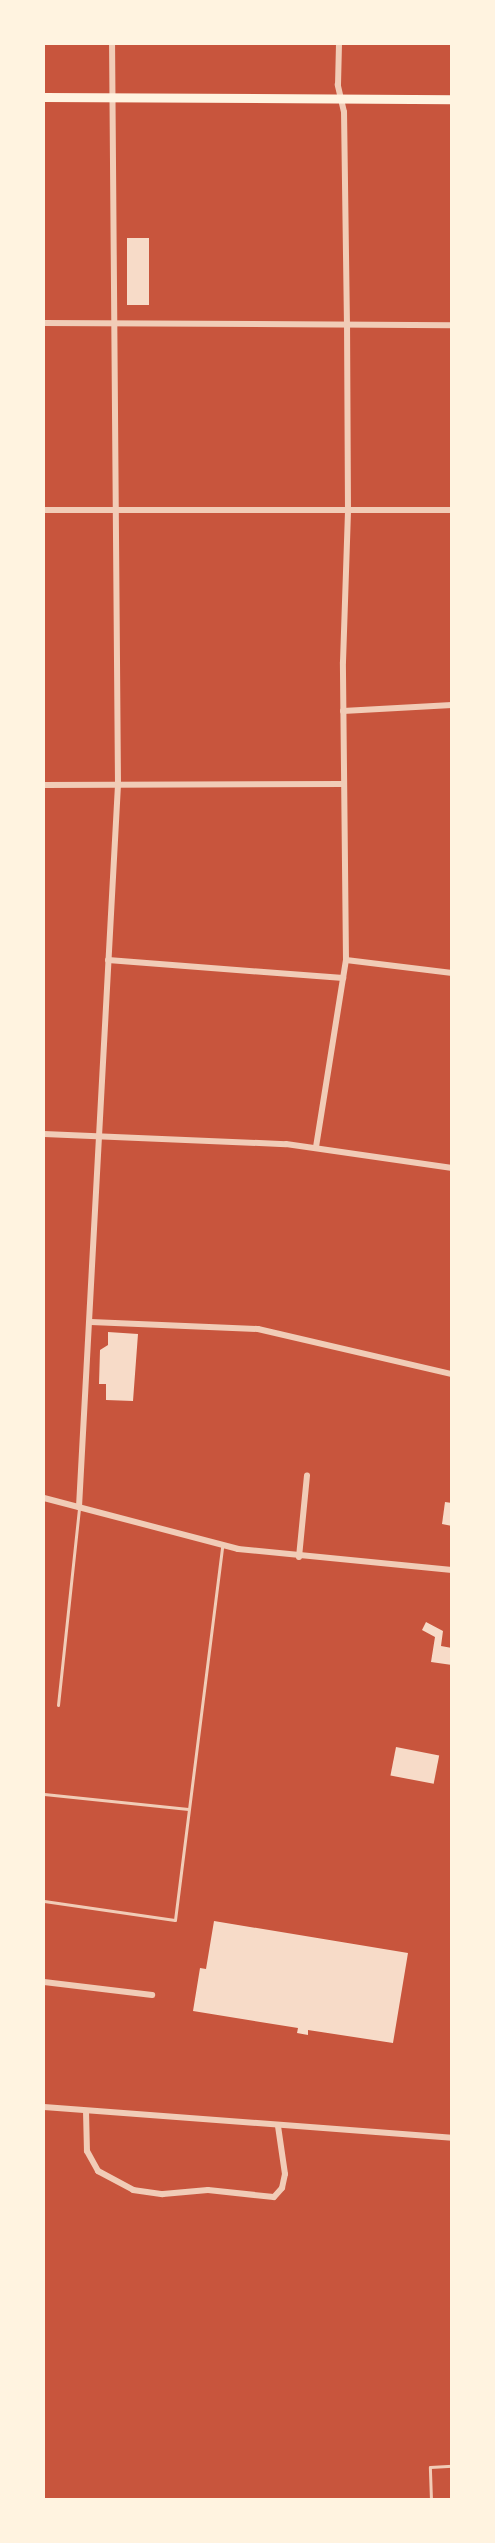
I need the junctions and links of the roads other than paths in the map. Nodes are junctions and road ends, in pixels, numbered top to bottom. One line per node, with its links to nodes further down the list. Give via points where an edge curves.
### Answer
1 (112, 44): 4 (street)
2 (339, 44): 5 (street, via 338,85)
3 (44, 97): 4 (main road)
4 (112, 98): 5 (main road); 8 (street)
5 (342, 99): 6 (main road); 9 (street)
6 (452, 99)
7 (44, 323): 8 (street)
8 (115, 323): 9 (street); 11 (street)
9 (347, 326): 10 (street); 14 (street)
10 (452, 326)
11 (116, 509): 12 (street); 14 (street); 19 (street)
12 (44, 510)
13 (452, 510): 14 (street)
14 (348, 511): 16 (street)
15 (452, 705): 16 (street)
16 (343, 711): 17 (street)
17 (344, 784): 19 (street); 21 (street)
18 (44, 785): 19 (street)
19 (118, 785): 20 (street)
20 (108, 960): 23 (street); 25 (street)
21 (346, 960): 22 (street); 23 (street)
22 (452, 973)
23 (343, 978): 26 (street)
24 (44, 1134): 25 (street)
25 (99, 1136): 26 (street); 28 (street)
26 (316, 1147): 27 (street)
27 (452, 1168)
28 (91, 1322): 29 (street, via 258,1329); 32 (street)
29 (452, 1374)
30 (307, 1475): 34 (street)
31 (44, 1498): 32 (street)
32 (79, 1507): 33 (street); 36 (lane)
33 (222, 1546): 34 (street); 38 (lane)
34 (299, 1557): 35 (street)
35 (452, 1570)
36 (57, 1705)
37 (44, 1794): 38 (lane)
38 (189, 1809): 39 (lane, via 175,1920)
39 (44, 1901)
40 (44, 1982): 41 (street)
41 (152, 1995)
42 (44, 2107): 43 (street)
43 (86, 2111): 44 (street); 44 (street, via 87,2151 98,2171 133,2190 163,2194 208,2190 274,2196 282,2188 285,2174)
44 (278, 2126): 45 (street)
45 (452, 2138)
46 (452, 2466): 47 (lane, via 430,2467)
47 (431, 2499)

